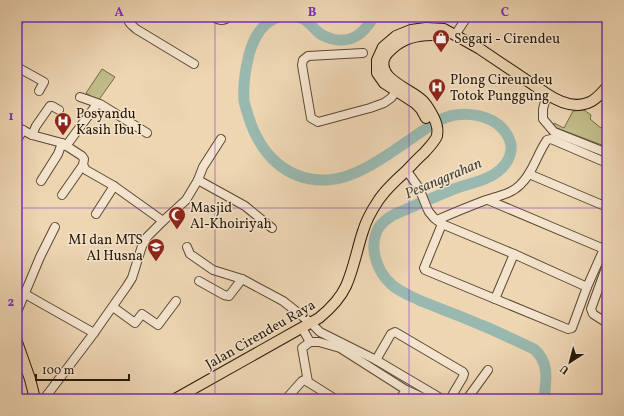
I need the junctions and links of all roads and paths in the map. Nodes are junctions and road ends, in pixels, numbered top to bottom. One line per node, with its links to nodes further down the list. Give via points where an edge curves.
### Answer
1 (21, 17): 6 (street)
2 (129, 17): 9 (street, via 129,23 136,29)
3 (214, 17): 4 (street, via 222,21)
4 (229, 17)
5 (467, 17): 7 (street)
6 (17, 24)
7 (452, 34): 12 (main road, Jalan Cirendeu Raya, via 438,28 411,30 396,36 383,47 376,60 377,73 384,83); 14 (main road, Jalan Cirendeu Raya)
8 (363, 53): 12 (street, via 308,56 303,60 311,118 318,122 370,108 391,98)
9 (194, 64)
10 (17, 67): 13 (street, via 44,82)
11 (607, 87): 14 (main road, Jalan Cirendeu Raya, via 591,102 577,105 556,100)
12 (399, 88): 27 (main road, Jalan Cirendeu Raya, via 423,100 434,128 434,140)
13 (40, 91)
14 (547, 94): 24 (street, via 542,116 554,132)
15 (80, 97): 16 (street)
16 (97, 104): 19 (street); 23 (street)
17 (59, 110): 20 (street, via 50,106)
18 (20, 128): 20 (street); 22 (street)
19 (147, 133)
20 (32, 135): 23 (street)
21 (222, 139): 29 (street, via 203,167)
22 (17, 140)
23 (64, 145): 26 (street, via 82,156); 30 (street)
24 (607, 153)
25 (607, 163): 28 (street, via 548,140)
26 (83, 165): 31 (street, via 86,170); 32 (street)
27 (407, 171): 37 (street, via 419,188 427,208); 53 (main road, Jalan Cirendeu Raya, via 392,184 370,214 346,287 328,311)
28 (529, 174): 33 (street, via 515,189); 34 (street)
29 (198, 180): 36 (street, via 186,200); 39 (street, via 245,206)
30 (41, 181)
31 (114, 186): 35 (street); 36 (street)
32 (62, 195)
33 (488, 200): 37 (street); 40 (street)
34 (607, 207)
35 (96, 214)
36 (163, 221): 50 (street, via 147,237 132,278)
37 (440, 222): 42 (street); 48 (street, via 425,270)
38 (55, 227): 47 (street)
39 (272, 228)
40 (606, 245): 46 (street)
41 (187, 247): 44 (street, via 190,254 213,270)
42 (514, 254): 46 (street); 48 (street)
43 (607, 265): 52 (street, via 591,309 593,314)
44 (242, 279): 45 (street, via 229,296); 53 (street, via 283,301)
45 (199, 280)
46 (587, 287): 48 (street, via 570,329)
47 (25, 294): 51 (street); 54 (street)
48 (495, 299)
49 (176, 301): 50 (street, via 158,325 142,314 135,323)
50 (113, 307): 54 (street)
51 (17, 312)
52 (607, 323)
53 (307, 325): 56 (street); 57 (street); 63 (main road, Jalan Cirendeu Raya)
54 (94, 333): 62 (street)
55 (17, 342): 61 (main road)
56 (310, 342): 59 (street, via 302,348); 60 (street, via 340,348)
57 (376, 360): 68 (street); 69 (street, via 391,334 395,332 463,372 464,377)
58 (488, 370): 70 (street)
59 (308, 382): 64 (street, via 302,381); 65 (street)
60 (406, 390): 66 (street); 67 (street)
61 (35, 399)
62 (44, 399)
63 (175, 399)
64 (286, 399)
65 (335, 399)
66 (400, 399)
67 (426, 399)
68 (442, 399)
69 (450, 399)
70 (467, 399)

